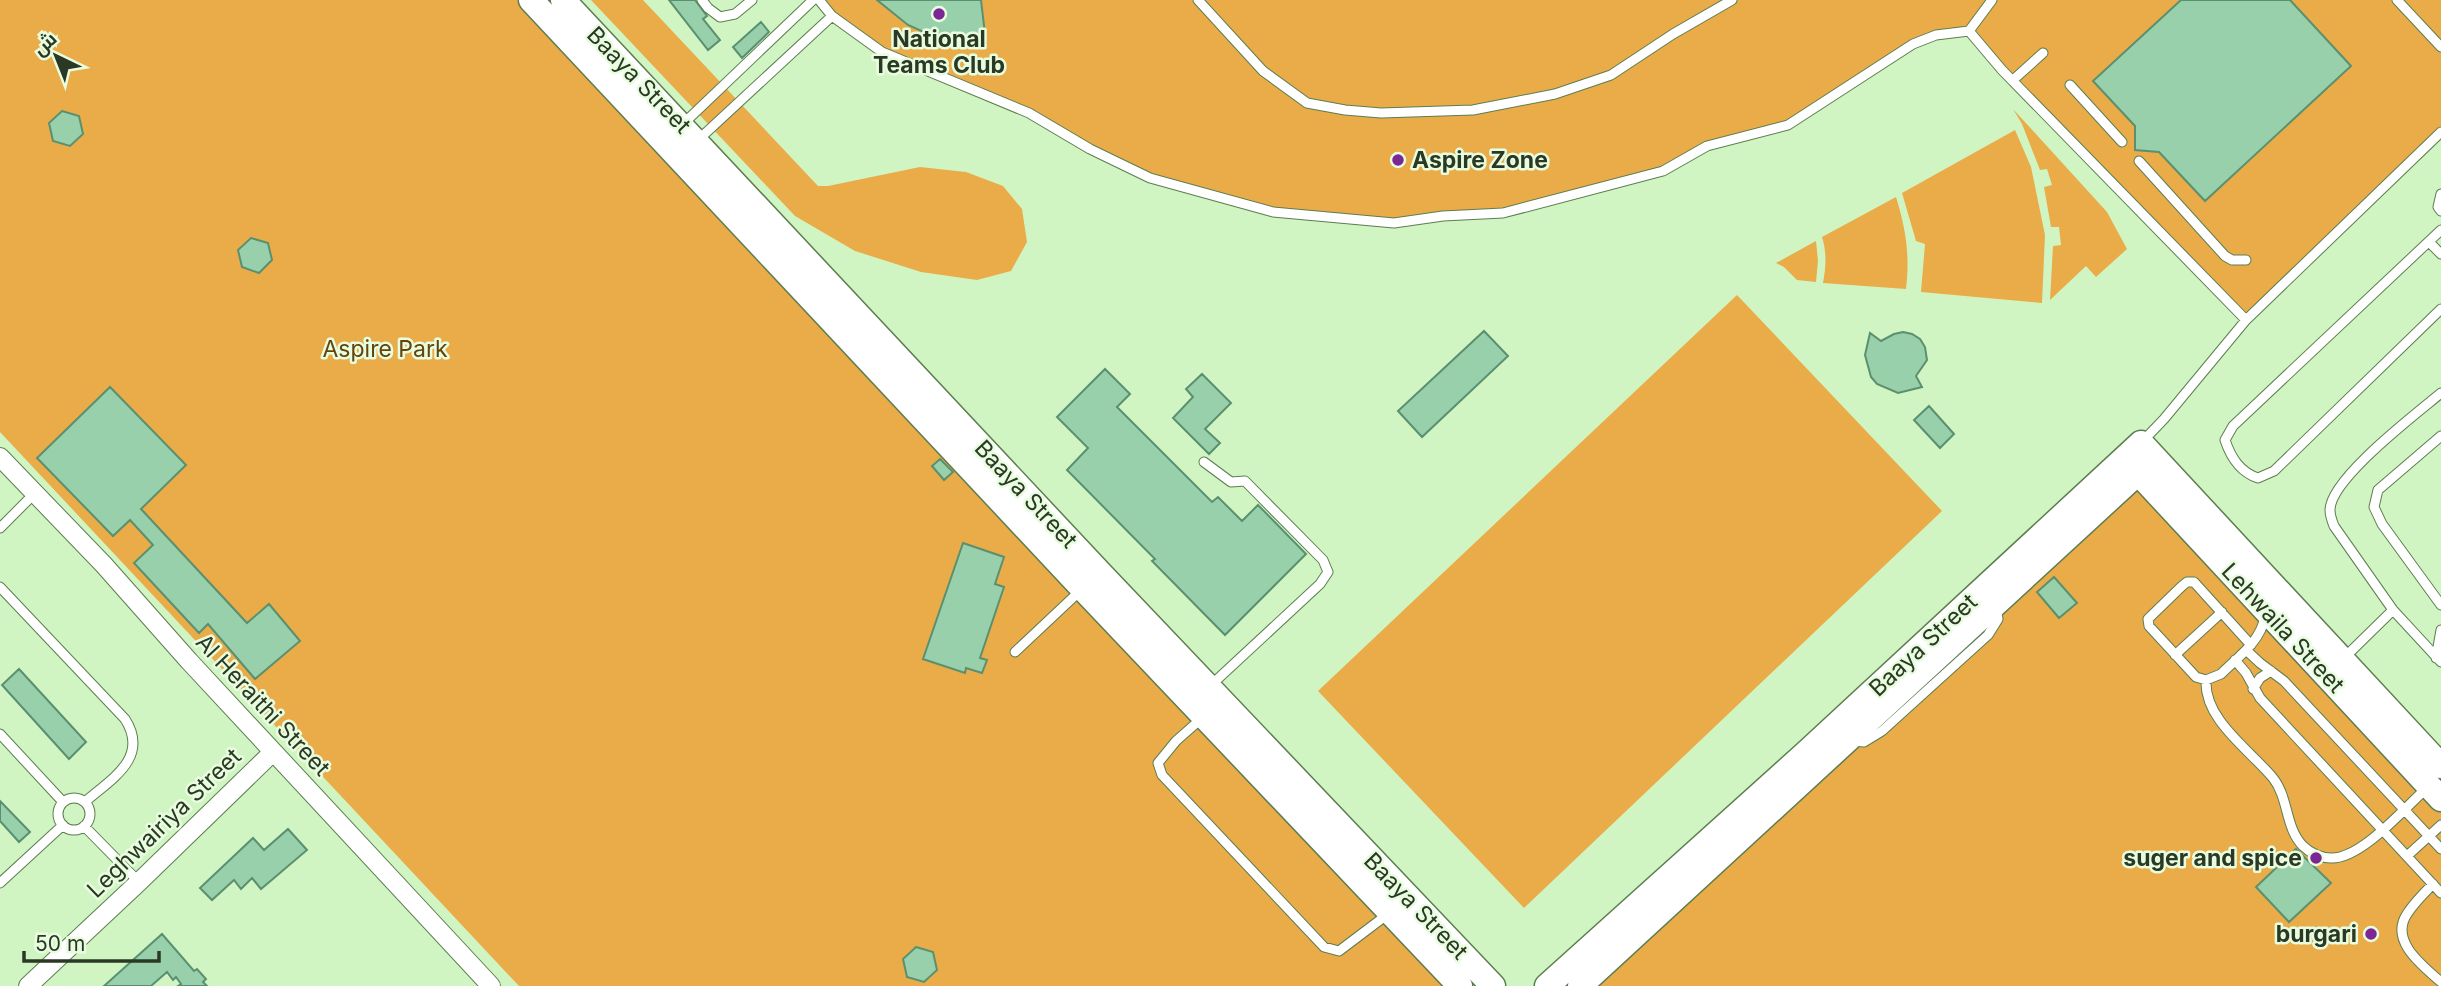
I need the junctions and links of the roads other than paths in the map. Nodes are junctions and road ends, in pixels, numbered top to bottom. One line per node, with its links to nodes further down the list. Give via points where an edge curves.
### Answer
1 (531, 0): 19 (street, Baaya Street)
2 (563, 0): 17 (street, Baaya Street)
3 (702, 0): 4 (lane, via 720,17 735,14)
4 (752, 0)
5 (816, 0): 10 (lane); 17 (lane)
6 (1198, 0): 7 (lane, via 1264,71 1307,103 1381,113 1473,110 1555,94 1611,75)
7 (1732, 0)
8 (1992, 0): 11 (lane)
9 (2398, 0): 12 (lane)
10 (832, 16): 11 (lane, via 882,52 1029,113 1150,178 1273,212 1394,223 1503,213 1663,171 1707,146 1788,125 1913,44 1936,34); 17 (lane)
11 (1969, 31): 14 (lane)
12 (2441, 47)
13 (2043, 52): 14 (lane)
14 (2013, 80): 28 (lane)
15 (2070, 85): 18 (lane)
16 (2441, 132): 28 (lane)
17 (690, 133): 19 (lane); 19 (lane); 36 (street, Baaya Street)
18 (2122, 142)
19 (671, 151): 36 (street, Baaya Street)
20 (2139, 161): 26 (lane, via 2225,256)
21 (2441, 194): 22 (lane)
22 (2441, 211)
23 (2441, 230): 24 (lane)
24 (2429, 242): 25 (lane); 27 (lane, via 2233,426 2225,440 2230,456 2247,474 2258,478 2274,471)
25 (2441, 254)
26 (2246, 260)
27 (2441, 309)
28 (2246, 320): 32 (lane, via 2164,419)
29 (2441, 393): 39 (lane, via 2348,475 2330,510 2334,526)
30 (2441, 436): 38 (lane, via 2378,490 2374,507)
31 (0, 457): 34 (street, Al Heraithi Street)
32 (2139, 458): 40 (street, Lehwaila Street); 49 (street, Lehwaila Street); 77 (street, Baaya Street); 78 (street, Baaya Street, via 1995,604)
33 (1204, 462): 53 (lane, via 1231,482 1245,481 1323,559 1328,572)
34 (34, 494): 35 (lane); 55 (street, Al Heraithi Street)
35 (0, 528)
36 (1091, 581): 45 (lane); 53 (street, Baaya Street)
37 (0, 587): 58 (lane, via 129,725 133,748 128,763)
38 (2441, 605)
39 (2393, 610): 48 (lane); 49 (lane)
40 (2266, 611): 43 (street, Lehwaila Street); 44 (lane)
41 (2222, 612): 44 (lane); 46 (lane); 46 (lane, via 2190,582 2151,614 2149,626)
42 (2441, 630): 48 (lane)
43 (2285, 631): 44 (lane); 49 (street, Lehwaila Street)
44 (2251, 645): 47 (lane); 50 (lane)
45 (1015, 652)
46 (2175, 655): 51 (lane, via 2196,677)
47 (2235, 660): 51 (lane, via 2217,677); 52 (lane)
48 (2438, 660)
49 (2334, 667): 56 (street, Lehwaila Street)
50 (2271, 671): 52 (lane); 59 (lane)
51 (2206, 680): 63 (lane, via 2212,710 2274,779 2286,801 2296,838 2308,851 2324,858 2349,855)
52 (2253, 690): 63 (lane)
53 (1202, 703): 71 (street, Baaya Street); 71 (lane, via 1158,763 1162,775 1325,947 1339,951)
54 (0, 734): 57 (lane)
55 (273, 751): 67 (street, Leghwairiya Street); 74 (street, Al Heraithi Street)
56 (2437, 783): 59 (lane)
57 (63, 802): 58 (lane, via 78,798); 60 (lane, via 58,809)
58 (85, 802): 61 (lane, via 89,818)
59 (2403, 809): 63 (lane); 64 (lane)
60 (63, 825): 61 (lane, via 73,829); 68 (lane)
61 (84, 825): 67 (lane)
62 (2441, 825): 64 (lane)
63 (2382, 829): 66 (lane)
64 (2429, 836): 65 (lane); 66 (lane)
65 (2441, 849)
66 (2407, 856): 69 (lane)
67 (139, 882): 73 (street, Leghwairiya Street)
68 (0, 883)
69 (2432, 884): 70 (lane); 72 (lane, via 2407,914 2402,935 2407,948)
70 (2441, 893)
71 (1398, 905): 75 (street, Baaya Street); 76 (street, Baaya Street)
72 (2441, 982)
73 (28, 986)
74 (491, 986)
75 (1460, 986)
76 (1493, 986)
77 (1547, 986)
78 (1580, 986)

